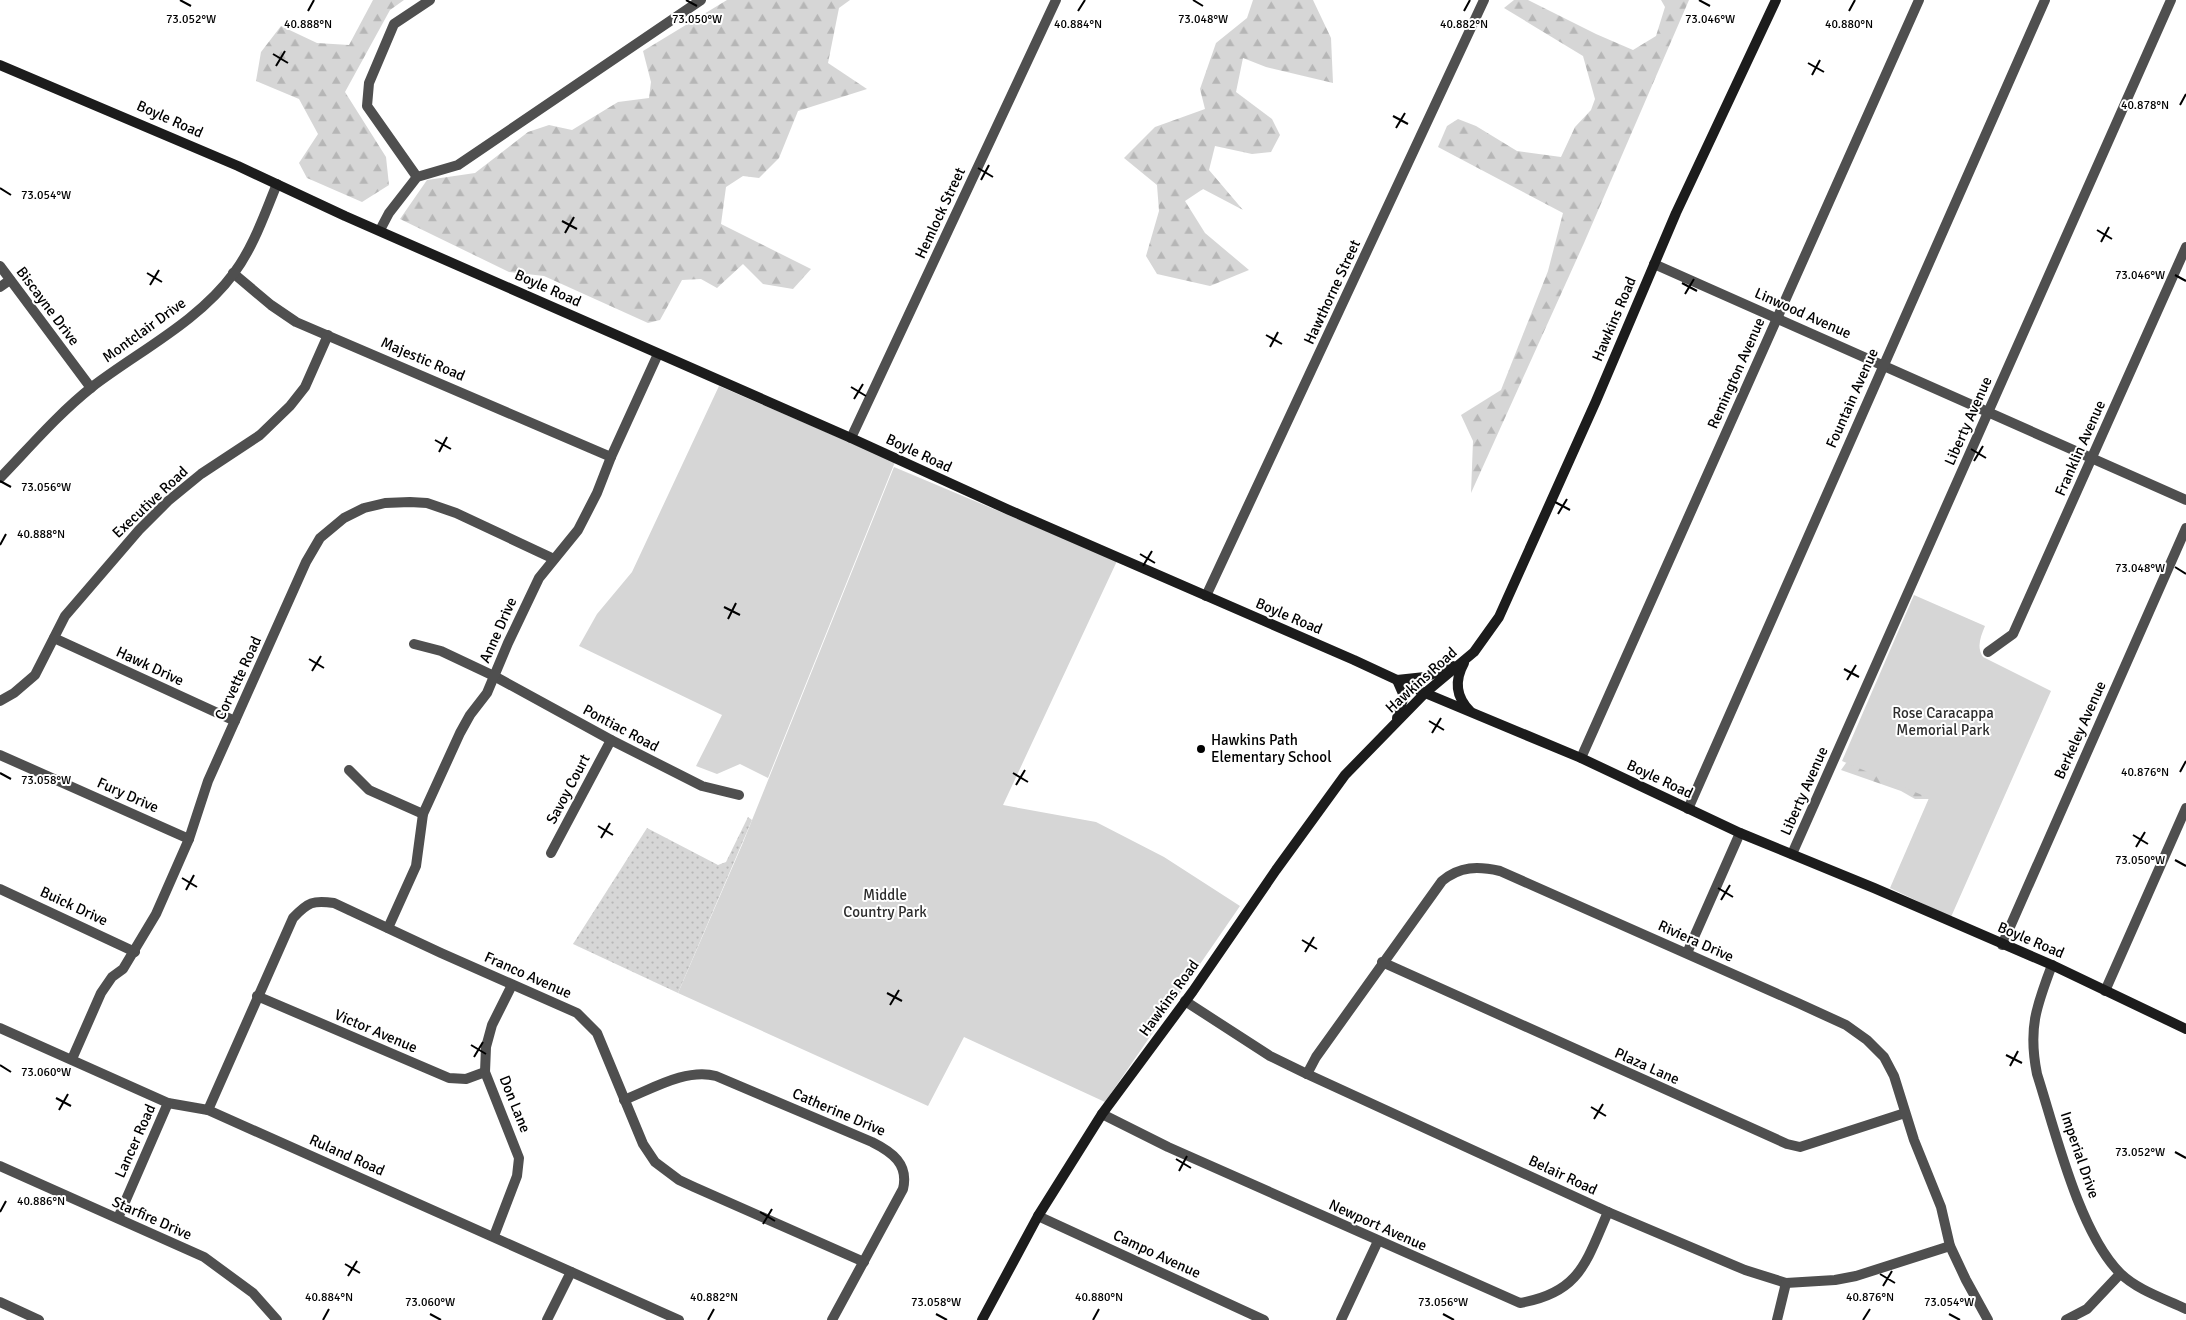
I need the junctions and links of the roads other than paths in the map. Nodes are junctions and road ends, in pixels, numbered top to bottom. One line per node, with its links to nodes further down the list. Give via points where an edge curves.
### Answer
1 (430, 0): 10 (street, via 394,24 369,83 367,106)
2 (701, 0): 10 (street, via 458,165)
3 (1056, 0): 25 (street, Hemlock Street)
4 (1484, 0): 32 (street, Hawthorne Street)
5 (1776, 0): 14 (street, Hawkins Road)
6 (1920, 0): 19 (street, Remington Avenue)
7 (2045, 0): 22 (street, Fountain Avenue)
8 (2171, 0): 24 (street, Liberty Avenue)
9 (0, 65): 11 (street, Boyle Road)
10 (417, 177): 12 (street)
11 (277, 184): 12 (street, Boyle Road); 16 (street, Montclair Drive, via 252,245)
12 (380, 230): 21 (street, Boyle Road)
13 (2186, 246): 27 (street, Franklin Avenue)
14 (1654, 264): 19 (street, Linwood Avenue); 36 (street, Hawkins Road, via 1499,617)
15 (0, 266): 17 (street, Biscayne Drive)
16 (233, 273): 20 (street, Majestic Road, via 296,322); 23 (street, Montclair Drive, via 210,300)
17 (10, 280): 18 (street); 23 (street, Biscayne Drive)
18 (0, 287)
19 (1777, 318): 22 (street, Linwood Avenue); 46 (street, Remington Avenue)
20 (328, 335): 26 (street, Majestic Road); 33 (street, Executive Road, via 305,387 290,406 260,435 168,501 83,593 65,616)
21 (658, 354): 25 (street, Boyle Road); 26 (street, Anne Drive)
22 (1883, 366): 24 (street, Linwood Avenue); 50 (street, Fountain Avenue)
23 (91, 388): 28 (street, Montclair Drive, via 64,411)
24 (1988, 413): 27 (street, Linwood Avenue); 55 (street, Liberty Avenue)
25 (851, 438): 32 (street, Boyle Road)
26 (611, 456): 31 (street, Anne Drive, via 578,530)
27 (2091, 459): 29 (street, Linwood Avenue); 35 (street, Franklin Avenue, via 2013,634)
28 (0, 478)
29 (2186, 500)
30 (2186, 528): 58 (street, Berkeley Avenue)
31 (554, 559): 37 (street, Anne Drive, via 532,590); 42 (street, Corvette Road, via 428,503 385,503 364,508 344,518 320,538 306,562)
32 (1206, 596): 38 (street, Boyle Road)
33 (54, 638): 40 (street, Executive Road, via 35,675); 42 (street, Hawk Drive)
34 (414, 644): 37 (street, Pontiac Road, via 441,651)
35 (1988, 652)
36 (1465, 661): 38 (street, via 1425,677); 39 (street, Hawkins Road); 41 (street, via 1459,671 1458,694)
37 (494, 676): 44 (street, Pontiac Road); 51 (street, Anne Drive, via 487,693 460,733)
38 (1397, 680): 39 (street, Boyle Road); 43 (street, via 1404,696)
39 (1425, 693): 41 (street, Boyle Road); 43 (street, Hawkins Road)
40 (0, 701)
41 (1470, 712): 46 (street, Boyle Road)
42 (235, 721): 53 (street, Corvette Road, via 208,782)
43 (1394, 724): 66 (street, Hawkins Road, via 1345,774)
44 (611, 740): 48 (street, Pontiac Road, via 702,786); 54 (street, Savoy Court)
45 (0, 755): 53 (street, Fury Drive)
46 (1581, 758): 50 (street, Boyle Road)
47 (349, 770): 51 (street, via 369,790)
48 (739, 795)
49 (2186, 808): 64 (street)
50 (1688, 809): 52 (street, Boyle Road)
51 (423, 814): 57 (street, Anne Drive, via 416,866)
52 (1740, 833): 55 (street, Boyle Road); 60 (street)
53 (189, 839): 59 (street, Corvette Road, via 156,914)
54 (551, 853)
55 (1792, 854): 58 (street, Boyle Road)
56 (0, 889): 59 (street, Buick Drive)
57 (388, 928): 63 (street, Franco Avenue); 65 (street, Franco Avenue, via 334,904 316,901 303,907 293,918)
58 (2002, 944): 62 (street, Boyle Road)
59 (135, 952): 69 (street, Corvette Road, via 101,993)
60 (1688, 953): 61 (street, Riviera Drive, via 1500,871 1473,867 1451,874 1442,881); 75 (street, Riviera Drive, via 1846,1025 1867,1040 1884,1057 1894,1076)
61 (1382, 962): 71 (street, Riviera Drive); 75 (street, Plaza Lane, via 1787,1144 1800,1147)
62 (2052, 965): 64 (street, Boyle Road); 86 (street, Imperial Drive, via 2037,1002 2032,1028 2033,1054 2078,1199 2104,1253)
63 (512, 985): 70 (street, Don Lane, via 492,1025 486,1047); 72 (street, Franco Avenue, via 577,1013 588,1022 597,1033)
64 (2105, 991): 68 (street, Boyle Road)
65 (257, 996): 70 (street, Victor Avenue, via 449,1078 466,1079); 74 (street, Franco Avenue)
66 (1185, 1001): 71 (street, Belair Road, via 1270,1056); 76 (street, Hawkins Road)
67 (0, 1028): 69 (street, Ruland Road)
68 (2186, 1028)
69 (72, 1059): 73 (street, Ruland Road)
70 (485, 1072): 81 (street, Don Lane, via 519,1158 517,1176)
71 (1307, 1074): 78 (street, Belair Road)
72 (624, 1100): 84 (street, Franco Avenue, via 642,1144 655,1162 679,1180); 84 (street, Catherine Drive, via 690,1074 702,1073 741,1086 887,1149 899,1160 905,1179 903,1189)
73 (168, 1103): 74 (street, Ruland Road); 80 (street, Lancer Road)
74 (208, 1110): 81 (street, Ruland Road)
75 (1905, 1113): 83 (street, Riviera Drive, via 1941,1207)
76 (1102, 1114): 79 (street, Hawkins Road); 82 (street, Newport Avenue)
77 (0, 1166): 80 (street, Starfire Drive)
78 (1608, 1212): 82 (street, Newport Avenue, via 1584,1265 1568,1285 1553,1294 1520,1303); 87 (street, Belair Road, via 1745,1270)
79 (1038, 1216): 95 (street, Hawkins Road); 96 (street, Campo Avenue)
80 (118, 1218): 91 (street, Starfire Drive, via 204,1258 253,1293)
81 (494, 1236): 85 (street, Ruland Road)
82 (1378, 1241): 97 (street)
83 (1950, 1246): 87 (street, Belair Road, via 1856,1276); 99 (street, Riviera Drive)
84 (864, 1262): 94 (street, Catherine Drive)
85 (571, 1272): 92 (street); 93 (street, Ruland Road)
86 (2120, 1274): 89 (street, Imperial Drive); 100 (street, via 2087,1309)
87 (1786, 1282): 98 (street)
88 (0, 1302): 90 (street)
89 (2186, 1309)
90 (39, 1320)
91 (277, 1320)
92 (547, 1320)
93 (679, 1320)
94 (832, 1320)
95 (982, 1320)
96 (1264, 1320)
97 (1341, 1320)
98 (1777, 1320)
99 (1988, 1320)
100 (2066, 1320)

